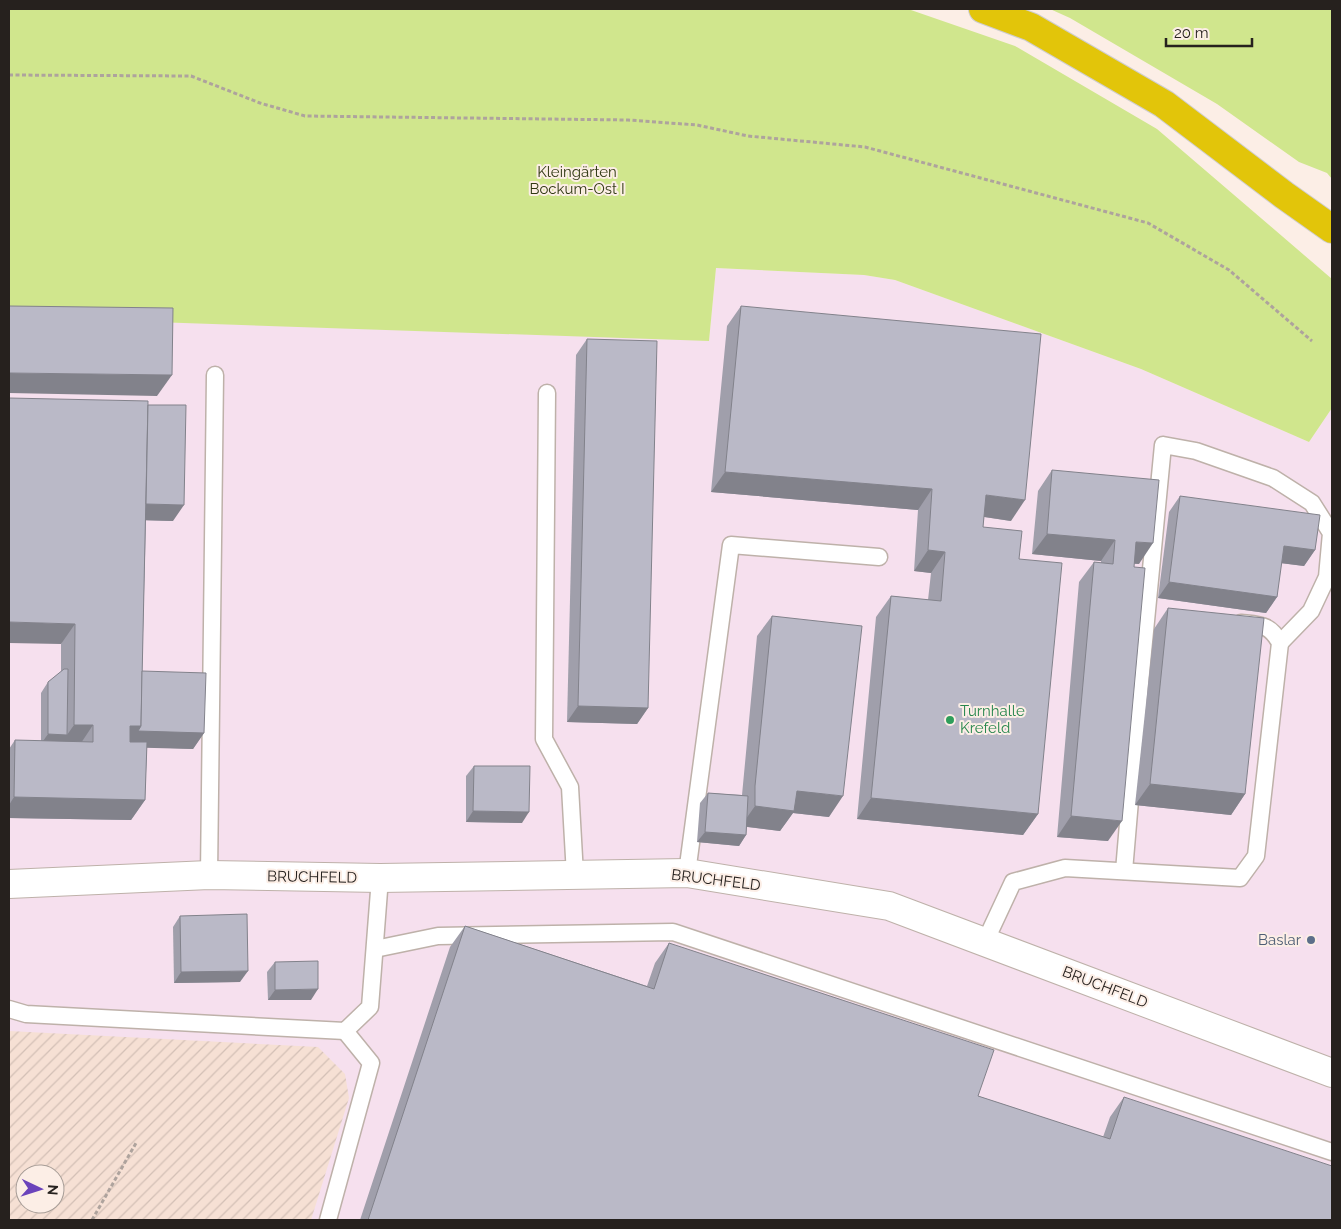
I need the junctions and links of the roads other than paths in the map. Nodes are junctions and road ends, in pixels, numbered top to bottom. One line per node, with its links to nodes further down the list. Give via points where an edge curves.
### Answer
1 (983, 9): 2 (highway, via 1031,27 1164,104)
2 (1284, 195): 3 (highway); 4 (highway)
3 (1332, 229)
4 (1332, 243)
5 (216, 375): 14 (lane)
6 (547, 393): 15 (lane, via 544,739 570,787)
7 (880, 557): 13 (lane, via 731,545)
8 (1146, 614): 9 (lane); 11 (lane, via 1163,445 1196,451 1274,478 1312,503 1331,533 1327,577 1311,611); 12 (lane)
9 (1166, 616)
10 (1224, 621): 11 (lane, via 1264,625)
11 (1280, 643): 12 (lane, via 1256,856 1240,878)
12 (1124, 872): 18 (lane, via 1065,868 1013,882)
13 (687, 873): 15 (street, BRUCHFELD); 18 (street, BRUCHFELD, via 889,906)
14 (209, 875): 16 (street, BRUCHFELD); 17 (street, BRUCHFELD)
15 (575, 875): 16 (street, BRUCHFELD)
16 (380, 878): 19 (lane)
17 (9, 884)
18 (985, 942): 22 (street, BRUCHFELD)
19 (375, 949): 21 (lane, via 370,1007); 23 (lane, via 438,936 673,932)
20 (9, 1009): 21 (lane, via 26,1014)
21 (345, 1032): 24 (lane, via 371,1063)
22 (1332, 1073)
23 (1332, 1152)
24 (328, 1220)

